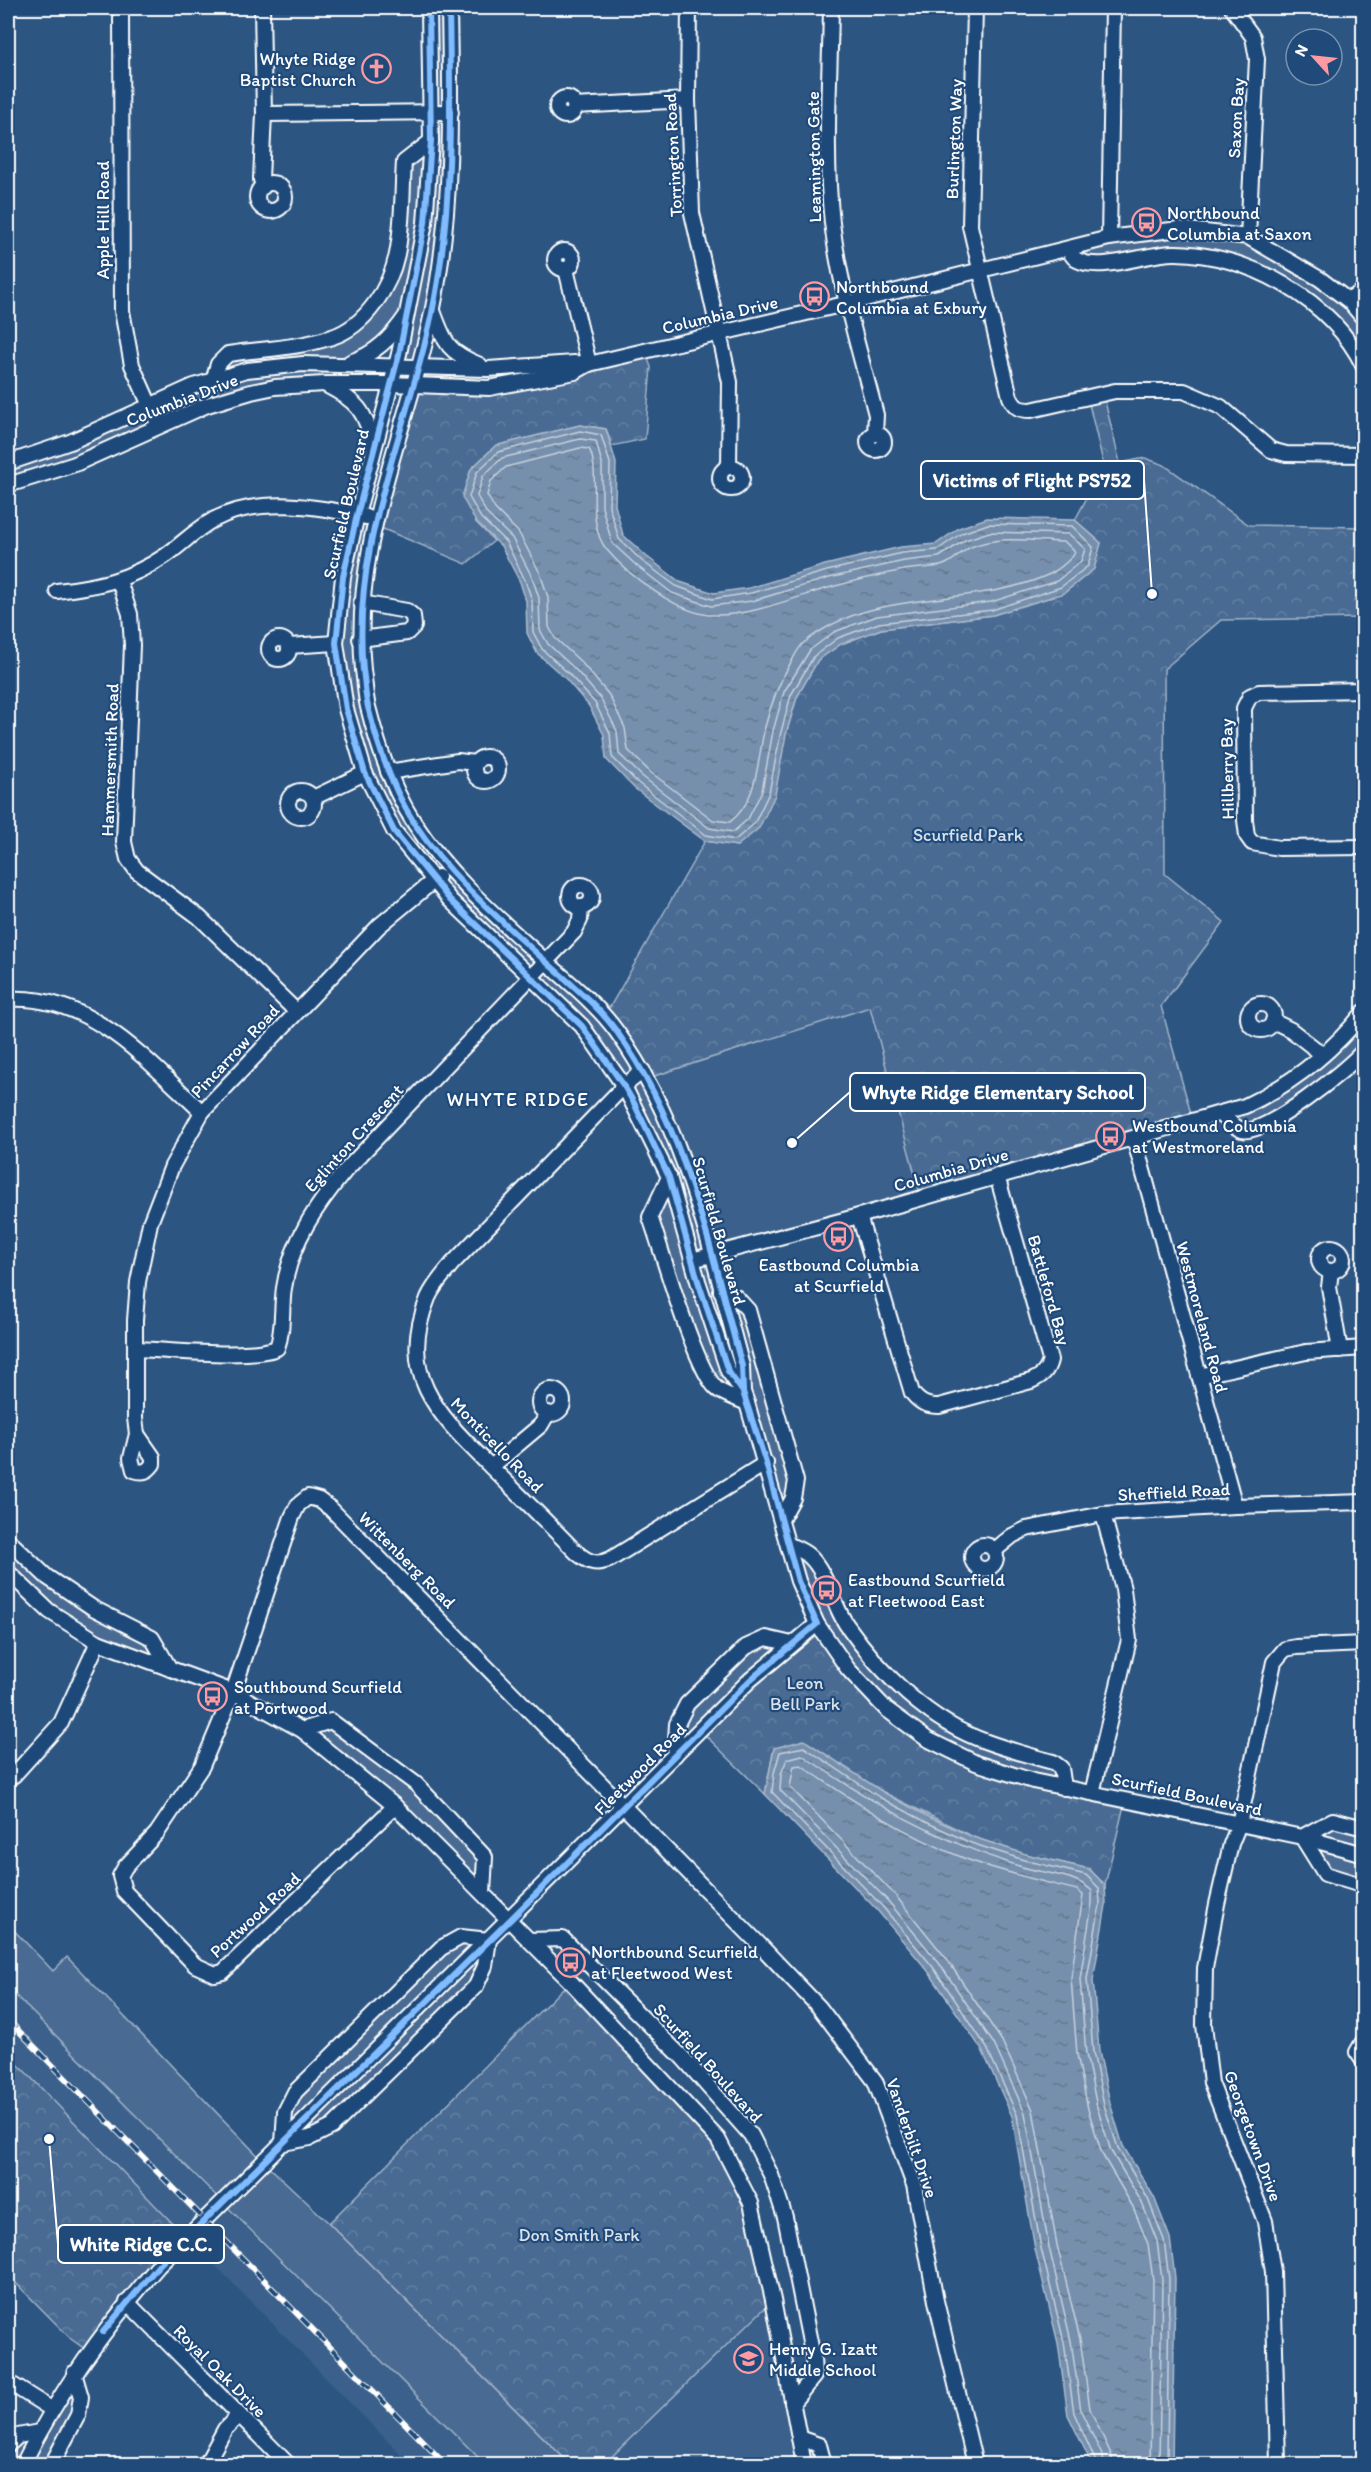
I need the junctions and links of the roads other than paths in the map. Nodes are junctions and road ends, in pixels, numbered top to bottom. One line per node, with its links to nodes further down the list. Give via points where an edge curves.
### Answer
1 (121, 8): 39 (street, Apple Hill Road, via 122,311 132,364)
2 (262, 8): 14 (street)
3 (429, 8): 12 (street, Scurfield Boulevard)
4 (449, 8): 13 (street, Scurfield Boulevard)
5 (689, 8): 10 (street, Torrington Road)
6 (831, 8): 24 (street, Leamington Gate, via 829,182 832,224)
7 (975, 8): 21 (street, Burlington Way, via 970,226)
8 (1113, 8): 18 (street)
9 (1232, 8): 17 (street, Saxon Bay, via 1253,37 1257,60)
10 (688, 100): 11 (street); 28 (street, Torrington Road, via 692,213)
11 (574, 106)
12 (431, 112): 13 (street); 14 (street); 15 (street, Scurfield Boulevard)
13 (451, 112): 25 (street, Scurfield Boulevard, via 447,220)
14 (264, 114): 16 (street)
15 (431, 141): 26 (street, Scurfield Boulevard, via 425,223); 35 (street, Columbia Drive, via 404,162 397,254 381,296 360,321 335,336 313,342 228,354 218,364)
16 (262, 187)
17 (1248, 237): 18 (street, Columbia Drive, via 1179,229); 23 (street, Columbia Drive)
18 (1109, 238): 19 (street, Columbia Drive)
19 (1068, 249): 21 (street, Columbia Drive); 33 (street, via 1076,259 1095,265 1175,252 1249,266 1322,313)
20 (566, 270): 29 (street)
21 (980, 271): 24 (street, Columbia Drive); 43 (street, Burlington Way, via 1010,397 1014,406 1022,410 1115,391 1184,391 1221,407 1271,450 1286,454)
22 (1364, 289): 23 (street)
23 (1349, 301): 27 (street, Columbia Drive)
24 (849, 303): 28 (street, Columbia Drive); 41 (street, Leamington Gate, via 876,415)
25 (433, 311): 32 (street, Scurfield Boulevard); 34 (street, via 445,343 464,358)
26 (408, 312): 30 (street, via 378,348); 31 (street, Scurfield Boulevard)
27 (1364, 319)
28 (721, 334): 29 (street, Columbia Drive); 45 (street, Torrington Road, via 730,382)
29 (590, 364): 34 (street, Columbia Drive); 38 (street, Columbia Drive, via 575,372 489,388)
30 (342, 365): 31 (street, Columbia Drive); 35 (street, Columbia Drive, via 275,366)
31 (396, 366): 32 (street, Columbia Drive); 37 (street, Scurfield Boulevard)
32 (419, 366): 34 (street, Columbia Drive); 38 (street, Scurfield Boulevard)
33 (1364, 367)
34 (488, 369)
35 (213, 381): 39 (street, Columbia Drive)
36 (324, 384): 37 (street, Columbia Drive); 40 (street, Columbia Drive, via 251,392 207,405); 42 (street, via 348,396 362,410)
37 (391, 384): 38 (street, Columbia Drive); 42 (street, Scurfield Boulevard)
38 (412, 386): 48 (street, Scurfield Boulevard)
39 (150, 404): 40 (street, Apple Hill Road); 44 (street, Columbia Drive, via 70,442)
40 (159, 426): 46 (street, Columbia Drive, via 75,464)
41 (876, 434)
42 (374, 449): 47 (street, Scurfield Boulevard)
43 (1364, 455)
44 (8, 463)
45 (729, 467)
46 (8, 484)
47 (357, 515): 48 (street); 49 (street, via 271,505 243,510 212,521 166,555); 53 (street, Scurfield Boulevard, via 343,578)
48 (376, 519): 51 (street, Scurfield Boulevard)
49 (118, 581): 50 (street); 67 (street, Hammersmith Road, via 130,614 132,645 124,842 128,859 137,872 199,917)
50 (57, 591)
51 (361, 603): 52 (street, Scurfield Boulevard); 52 (street, via 407,611 413,616 414,626 407,633)
52 (360, 639): 57 (street, Scurfield Boulevard, via 367,703)
53 (336, 643): 54 (street); 58 (street, Scurfield Boulevard, via 346,709)
54 (289, 646)
55 (1364, 690): 60 (street, Hillberry Bay, via 1259,692 1250,696 1244,708 1244,724 1245,820 1252,843 1279,848)
56 (475, 763): 57 (street, via 458,761)
57 (388, 772): 61 (street, Scurfield Boulevard, via 414,823)
58 (365, 773): 59 (street); 62 (street, Scurfield Boulevard, via 394,831)
59 (313, 798)
60 (1364, 847)
61 (449, 868): 62 (street, Pincarrow Road); 64 (street, Scurfield Boulevard)
62 (433, 881): 65 (street, Scurfield Boulevard); 67 (street, Pincarrow Road, via 379,926)
63 (581, 907): 64 (street, Eglinton Crescent, via 574,932)
64 (546, 962): 65 (street, Eglinton Crescent); 72 (street, Scurfield Boulevard, via 614,1029)
65 (531, 978): 73 (street, Scurfield Boulevard, via 582,1026); 84 (street, Eglinton Crescent, via 323,1196 290,1260 277,1348 246,1353)
66 (8, 999): 74 (street, via 57,1005 107,1028)
67 (296, 1011): 74 (street, Pincarrow Road)
68 (1364, 1012): 71 (street, Columbia Drive)
69 (1273, 1021): 71 (street)
70 (1364, 1050): 75 (street, via 1322,1089 1290,1111 1251,1130 1242,1130)
71 (1323, 1055): 75 (street, Columbia Drive, via 1270,1094)
72 (643, 1071): 73 (street, Monticello Road); 80 (street, Scurfield Boulevard, via 688,1171)
73 (624, 1086): 77 (street, Scurfield Boulevard); 92 (street, Monticello Road, via 452,1264 429,1296 418,1333 419,1366 428,1397 447,1423)
74 (202, 1112): 84 (street, Pincarrow Road, via 172,1166 150,1223 138,1282)
75 (1220, 1113): 76 (street, Columbia Drive)
76 (1134, 1138): 78 (street, Columbia Drive); 87 (street, Westmoreland Road)
77 (669, 1176): 81 (street, Scurfield Boulevard); 88 (street, Scurfield Boulevard, via 650,1217 702,1368 717,1389)
78 (997, 1176): 79 (street, Columbia Drive); 79 (street, Battleford Bay, via 1050,1360 1041,1377 1031,1381 939,1406 919,1402 912,1393)
79 (859, 1216): 80 (street, Columbia Drive)
80 (712, 1254): 81 (street, Columbia Drive); 83 (street, Scurfield Boulevard)
81 (692, 1260): 88 (street, Scurfield Boulevard, via 728,1371)
82 (1331, 1271): 86 (street, via 1329,1287)
83 (721, 1291): 88 (street, Scurfield Boulevard, via 742,1366); 96 (street, Scurfield Boulevard, via 736,1297 748,1310 796,1481 793,1498)
84 (135, 1348): 90 (street, Pincarrow Road)
85 (1364, 1348): 86 (street)
86 (1340, 1350): 87 (street, via 1306,1352)
87 (1199, 1376): 94 (street, Westmoreland Road)
88 (745, 1398): 91 (street, Scurfield Boulevard)
89 (548, 1413): 92 (street, via 541,1425)
90 (137, 1434)
91 (765, 1463): 92 (street, Monticello Road, via 610,1559 593,1564); 96 (street, Scurfield Boulevard)
92 (491, 1467)
93 (1364, 1502): 94 (street, Sheffield Road)
94 (1235, 1506): 95 (street, Sheffield Road)
95 (1103, 1514): 99 (street, Sheffield Road, via 1026,1529); 111 (street, via 1123,1589 1129,1640)
96 (782, 1518): 98 (street, Scurfield Boulevard)
97 (8, 1540): 105 (street, via 56,1584 152,1638)
98 (789, 1545): 101 (street, Scurfield Boulevard, via 798,1581); 110 (street, via 817,1565 845,1623 887,1675 908,1694 962,1731 1053,1762 1061,1768)
99 (994, 1550)
100 (8, 1572): 102 (street, via 49,1611)
101 (817, 1624): 103 (street, Fleetwood Road); 110 (street, Scurfield Boulevard, via 848,1669 886,1709 927,1739 976,1763)
102 (98, 1642): 105 (street); 109 (street, via 61,1723)
103 (792, 1644): 108 (street, Fleetwood Road); 108 (street, Fleetwood Road, via 766,1638 746,1647 687,1704 677,1724)
104 (1364, 1644): 114 (street, via 1296,1647 1279,1654 1270,1676)
105 (170, 1669): 106 (street)
106 (233, 1692): 107 (street); 112 (street, Portwood Road, via 202,1767 157,1833 120,1876 124,1891 195,1965 215,1974 223,1972); 113 (street, Wittenberg Road, via 292,1517 308,1497 319,1500)
107 (302, 1730): 112 (street); 119 (street, via 331,1721 416,1784 485,1857)
108 (675, 1755): 113 (street, Fleetwood Road)
109 (8, 1779)
110 (1064, 1788): 111 (street, Scurfield Boulevard)
111 (1092, 1793): 114 (street, Scurfield Boulevard)
112 (396, 1806): 119 (street)
113 (624, 1806): 120 (street, Fleetwood Road); 141 (street, Vanderbilt Drive, via 819,2007 875,2081 914,2185 936,2301)
114 (1239, 1824): 116 (street, Scurfield Boulevard); 142 (street, Georgetown Drive, via 1231,1844 1205,1968 1204,2025 1211,2083 1265,2221 1273,2272)
115 (1364, 1828): 116 (street, via 1333,1821)
116 (1302, 1837): 117 (street, Scurfield Boulevard); 118 (street, via 1325,1874)
117 (1364, 1854)
118 (1364, 1886)
119 (483, 1893): 120 (street)
120 (510, 1920): 121 (street, Fleetwood Road); 122 (street)
121 (489, 1940): 125 (street, Fleetwood Road); 125 (street, via 485,1966 476,1986 341,2119 310,2138); 125 (street, via 461,1937 441,1948 295,2092 285,2112)
122 (530, 1940): 129 (street, via 718,2139 751,2203); 129 (street, Scurfield Boulevard, via 563,1939 683,2058 751,2135 771,2175 785,2217 813,2357 814,2376)
123 (1364, 2040): 124 (street, via 1357,2052)
124 (1364, 2062)
125 (283, 2142): 126 (street, Fleetwood Road)
126 (127, 2302): 127 (street, Fleetwood Road); 131 (street, Royal Oak Drive)
127 (74, 2373): 130 (street, Fleetwood Road); 136 (street, via 81,2397 78,2415)
128 (8, 2382): 130 (street)
129 (792, 2403): 133 (street)
130 (51, 2409): 132 (street, Fleetwood Road)
131 (239, 2415): 137 (street, via 225,2429); 138 (street, Royal Oak Drive)
132 (39, 2432): 134 (street, via 18,2436); 135 (street, Fleetwood Road)
133 (799, 2438): 139 (street); 140 (street, via 819,2445)
134 (8, 2445)
135 (23, 2464)
136 (52, 2464)
137 (206, 2464)
138 (288, 2464)
139 (804, 2464)
140 (824, 2464)
141 (975, 2464)
142 (1278, 2464)

